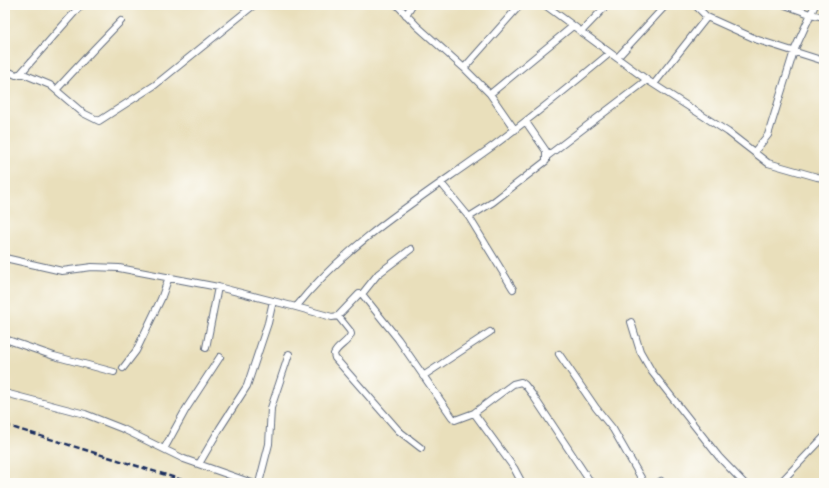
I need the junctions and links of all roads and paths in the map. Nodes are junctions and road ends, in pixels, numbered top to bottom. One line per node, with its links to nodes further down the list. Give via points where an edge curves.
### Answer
1 (80, 5): 25 (street)
2 (254, 5): 28 (street, via 155,85 99,121 83,113)
3 (397, 5): 13 (street)
4 (412, 5): 13 (street)
5 (520, 5): 23 (street)
6 (607, 5): 18 (street)
7 (666, 5): 21 (street)
8 (695, 5): 14 (street)
9 (785, 5): 12 (street)
10 (815, 5): 12 (street)
11 (549, 6): 17 (street)
12 (810, 14): 15 (street); 19 (street)
13 (406, 15): 23 (street)
14 (707, 17): 19 (street, via 758,40); 27 (street)
15 (824, 17)
16 (121, 21): 28 (street)
17 (573, 26): 18 (street); 29 (street)
18 (581, 32): 20 (street)
19 (794, 51): 22 (street); 32 (street, via 768,135)
20 (610, 53): 21 (street); 30 (street)
21 (617, 58): 26 (street)
22 (824, 61)
23 (464, 68): 29 (street)
24 (5, 70): 25 (street)
25 (21, 73): 28 (street)
26 (647, 80): 27 (street); 33 (street)
27 (654, 84): 32 (street)
28 (56, 90)
29 (490, 94): 31 (street)
30 (526, 122): 31 (street); 33 (street, via 546,151)
31 (515, 130): 35 (street)
32 (755, 151): 34 (street, via 768,163)
33 (546, 157): 36 (street, via 546,161 516,185)
34 (824, 178)
35 (441, 183): 36 (street); 44 (street, via 348,253 312,287)
36 (469, 217): 41 (street)
37 (412, 249): 42 (street, via 378,274)
38 (5, 258): 39 (street, via 62,271 92,267 119,268)
39 (169, 277): 40 (street); 53 (street, via 136,351)
40 (218, 287): 43 (street); 49 (street)
41 (513, 289)
42 (362, 294): 45 (street, via 359,294); 55 (street, via 398,339)
43 (273, 301): 44 (street); 61 (street, via 247,386)
44 (296, 307): 45 (street, via 332,317)
45 (338, 316): 59 (street, via 351,334 350,338 336,350 335,358 399,431)
46 (632, 322): 67 (street, via 640,350 652,372 719,457)
47 (490, 332): 55 (street)
48 (5, 339): 54 (street, via 54,356)
49 (206, 348)
50 (289, 354): 63 (street, via 271,408 268,444)
51 (559, 354): 66 (street, via 613,429)
52 (220, 358): 60 (street, via 186,409)
53 (123, 368)
54 (114, 372)
55 (423, 376): 57 (street, via 455,420)
56 (5, 393): 60 (street, via 85,414)
57 (474, 413): 64 (street); 65 (street, via 520,382 532,394)
58 (824, 437): 68 (street)
59 (421, 448)
60 (164, 449): 61 (street)
61 (199, 464): 62 (street)
62 (252, 483)
63 (259, 483)
64 (522, 483)
65 (591, 483)
66 (644, 483)
67 (744, 483)
68 (780, 483)

